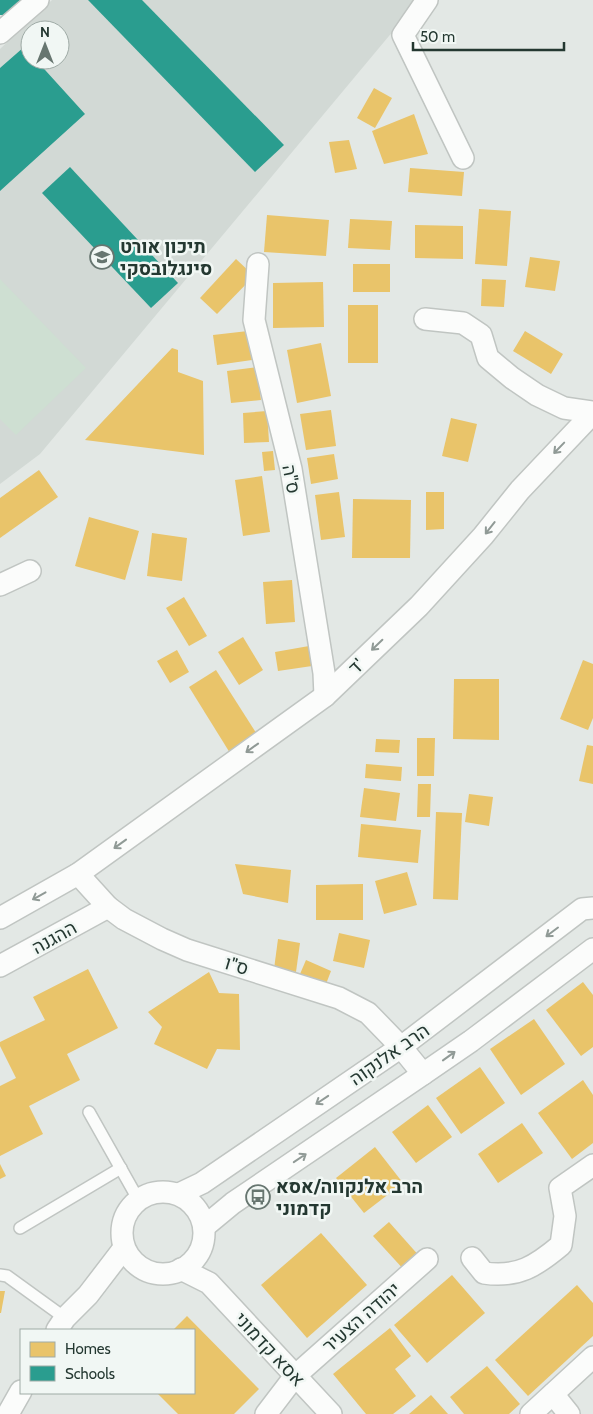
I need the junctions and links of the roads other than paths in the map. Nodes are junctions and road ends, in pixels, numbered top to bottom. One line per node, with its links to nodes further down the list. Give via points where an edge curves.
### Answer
1 (38, 0): 3 (street)
2 (427, 0): 4 (street, via 403,35)
3 (0, 33)
4 (463, 158)
5 (258, 264): 10 (street, ס"ה, via 254,320 291,469)
6 (424, 319): 7 (street, via 463,323 481,335 488,358 512,378 564,408)
7 (593, 413): 10 (street, ד', one-way to 10, via 520,490 484,536 419,606)
8 (30, 571): 9 (street)
9 (0, 585)
10 (325, 696): 11 (street, ד', one-way to 11)
11 (78, 874): 12 (street, ס"ו); 14 (street, one-way to 14)
12 (108, 907): 16 (street, ההגנה); 17 (street, ס"ו, via 124,919 187,950 339,998 368,1013)
13 (593, 908): 17 (street, הרב אלנקוה, one-way to 17, via 582,909)
14 (0, 918)
15 (593, 949): 18 (street, הרב אלנקוה, one-way to 15)
16 (0, 966)
17 (402, 1047): 18 (street); 22 (street, הרב אלנקוה, one-way to 22, via 202,1183)
18 (423, 1074): 24 (street, הרב אלנקוה, one-way to 18)
19 (90, 1112): 21 (lane)
20 (593, 1165): 28 (street, via 560,1188 565,1216 561,1245 542,1261 516,1273 497,1275 484,1273)
21 (121, 1168): 23 (lane); 25 (lane)
22 (179, 1194): 23 (street, via 151,1193); 24 (street, via 191,1202)
23 (138, 1200): 26 (street, via 122,1222)
24 (204, 1227): 27 (street)
25 (20, 1228)
26 (124, 1248): 30 (street); 34 (street)
27 (199, 1253): 31 (street); 33 (street, אסא קדמוני)
28 (472, 1258)
29 (427, 1259): 37 (street, יהודה הצעיר)
30 (138, 1265): 31 (street, via 154,1273 167,1274); 34 (street)
31 (181, 1269): 33 (street, אסא קדמוני)
32 (0, 1276): 35 (lane, via 7,1276)
33 (209, 1283): 37 (street, אסא קדמוני)
34 (88, 1295): 35 (street)
35 (61, 1324)
36 (593, 1357): 39 (street)
37 (295, 1376): 41 (street, יהודה הצעיר); 42 (street, אסא קדמוני)
38 (20, 1393): 40 (street)
39 (553, 1394): 43 (street); 44 (street)
40 (8, 1414)
41 (266, 1414)
42 (331, 1414)
43 (531, 1414)
44 (569, 1414)

